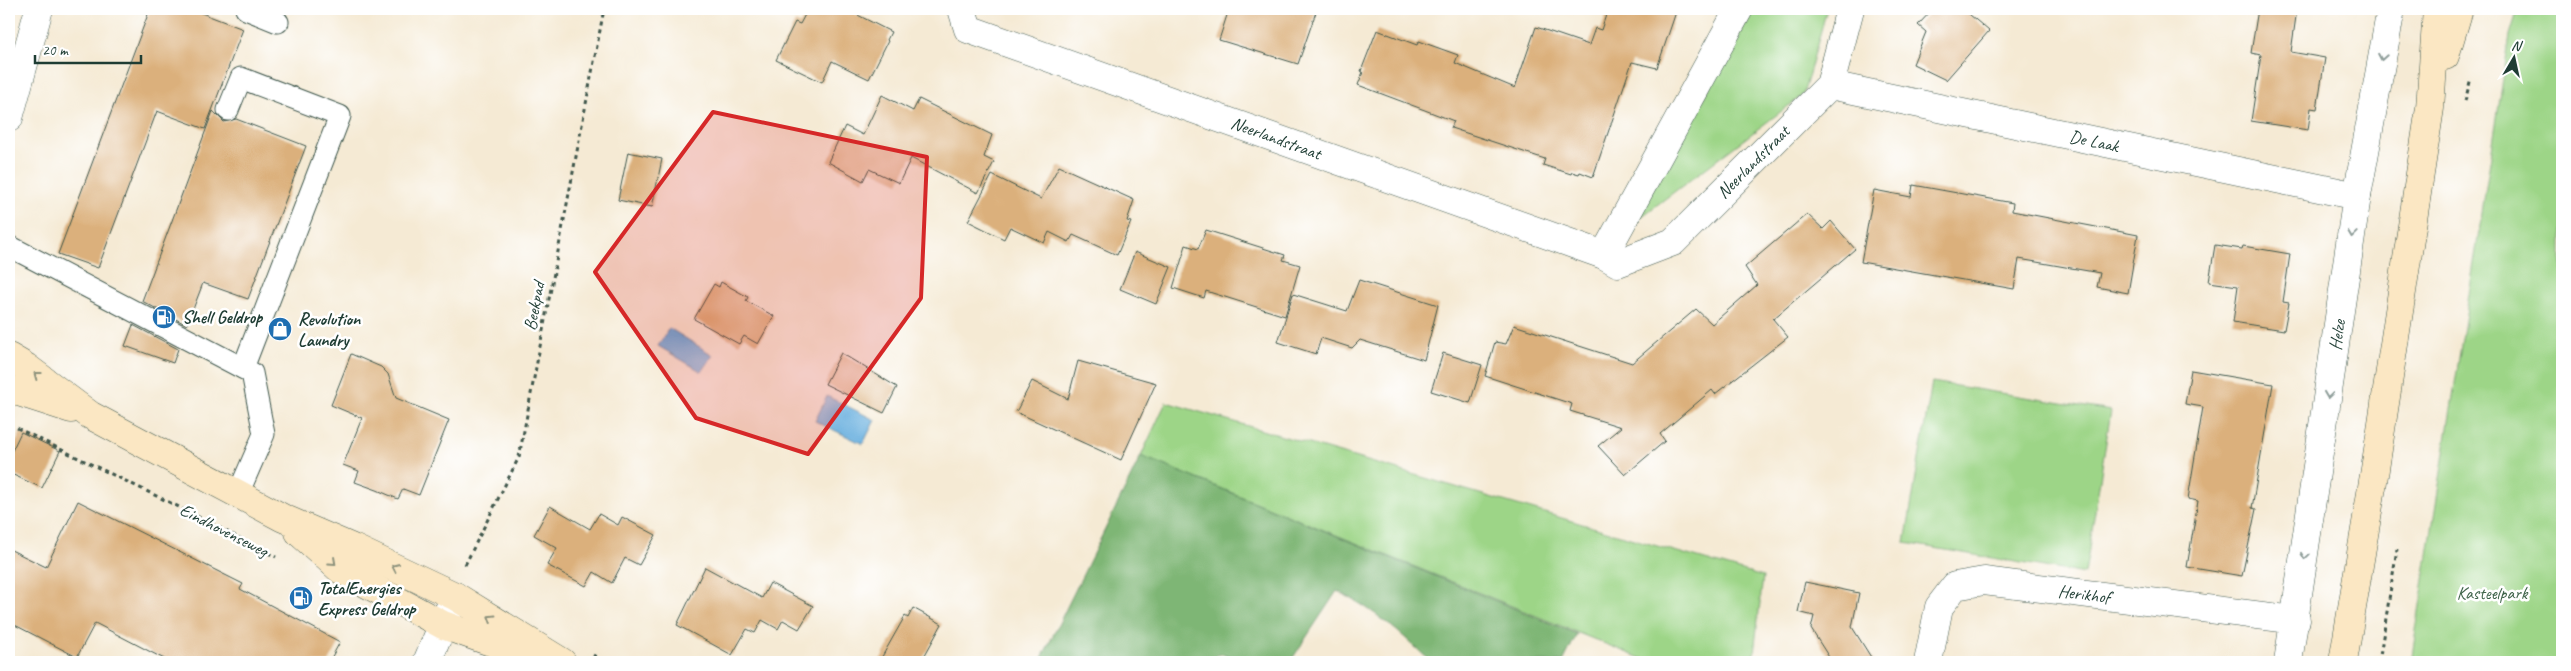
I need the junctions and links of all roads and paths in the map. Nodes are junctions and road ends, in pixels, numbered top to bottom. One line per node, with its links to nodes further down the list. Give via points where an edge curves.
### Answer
1 (39, 9): 14 (street)
2 (246, 9): 10 (lane)
3 (604, 9): 26 (path, Beekpad, via 519,458 467,558)
4 (962, 9): 17 (street, Neerlandstraat, via 968,29)
5 (1739, 9): 17 (street)
6 (1850, 9): 11 (street)
7 (2391, 9): 15 (street, Helze, one-way to 15)
8 (2437, 9): 12 (main road)
9 (2459, 9): 12 (main road)
10 (278, 22)
11 (1830, 85): 15 (street, De Laak); 17 (street, Neerlandstraat, via 1673,242 1618,263)
12 (2430, 108): 34 (main road)
13 (228, 110): 19 (lane, via 240,78 340,116)
14 (9, 118)
15 (2357, 196): 27 (street, Helze, one-way to 27)
16 (9, 246): 19 (lane)
17 (1604, 255)
18 (9, 357): 21 (main road, Eindhovenseweg, one-way to 18)
19 (243, 368): 23 (lane, via 252,373 264,434)
20 (9, 389): 21 (main road, Eindhovenseweg)
21 (90, 415): 23 (main road, Eindhovenseweg)
22 (9, 424): 25 (path, Eindhovenseweg)
23 (238, 494): 24 (main road, Eindhovenseweg)
24 (283, 518): 26 (main road, Eindhovenseweg, one-way to 24); 28 (main road, Eindhovenseweg, one-way to 28, via 341,570)
25 (280, 559)
26 (455, 596): 28 (street); 31 (main road, Eindhovenseweg, one-way to 26)
27 (2296, 620): 32 (street, Herikhof, via 1984,582 1955,586 1939,607); 33 (street, Helze)
28 (443, 625): 29 (street); 30 (main road, Eindhovenseweg)
29 (428, 662)
30 (546, 662)
31 (562, 662)
32 (1928, 662)
33 (2288, 662)
34 (2343, 662)

